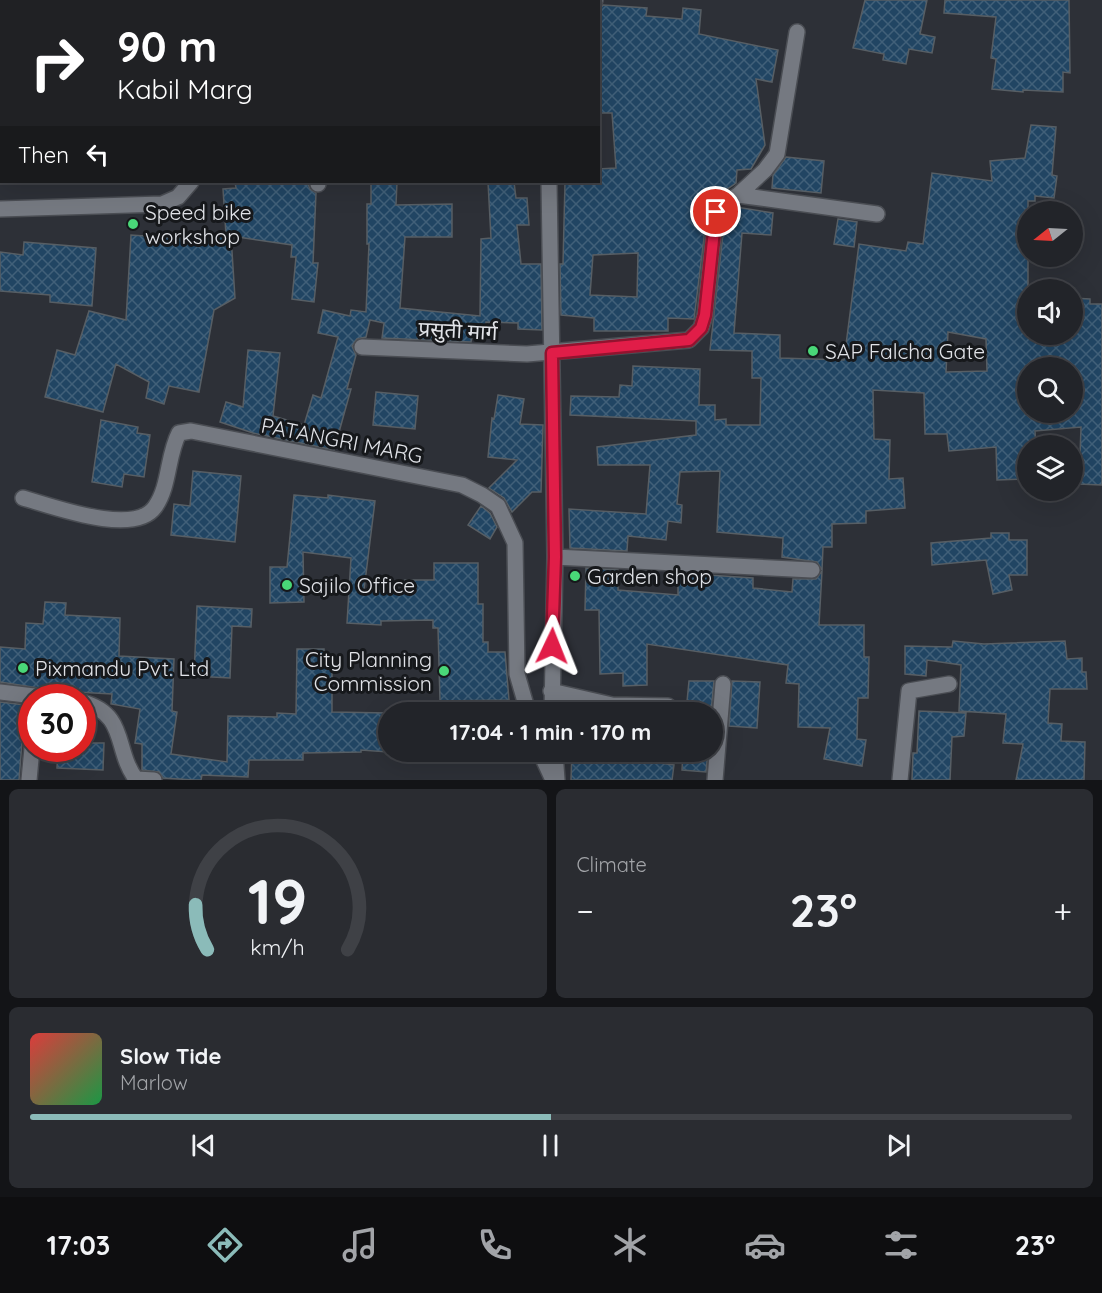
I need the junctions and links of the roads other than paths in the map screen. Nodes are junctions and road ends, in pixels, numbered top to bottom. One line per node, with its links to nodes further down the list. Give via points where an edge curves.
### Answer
1 (797, 32): 4 (street, via 777,154)
2 (190, 183): 5 (street, via 178,197 162,204)
3 (549, 183): 8 (street)
4 (738, 195): 6 (street); 8 (street, प्रसुती मार्ग, via 716,212 705,315 701,328 689,340)
5 (0, 209)
6 (877, 214)
7 (362, 347): 8 (street, प्रसुती मार्ग)
8 (552, 353): 10 (street)
9 (22, 498): 17 (street, PATANGRI MARG, via 98,518 135,521 154,509 166,482 172,446 179,433 191,431 462,485 498,506 515,543 517,675)
10 (555, 557): 11 (street); 14 (street)
11 (812, 570)
12 (723, 684): 27 (street)
13 (949, 684): 28 (street, via 909,691)
14 (551, 691): 18 (street); 19 (street)
15 (0, 692): 16 (street)
16 (18, 694)
17 (525, 702)
18 (552, 702)
19 (599, 702)
20 (96, 706): 25 (street, via 117,726 136,779)
21 (31, 762): 24 (street)
22 (545, 762): 26 (street)
23 (555, 762): 26 (street)
24 (29, 780)
25 (154, 780)
26 (555, 780)
27 (715, 780)
28 (900, 780)

